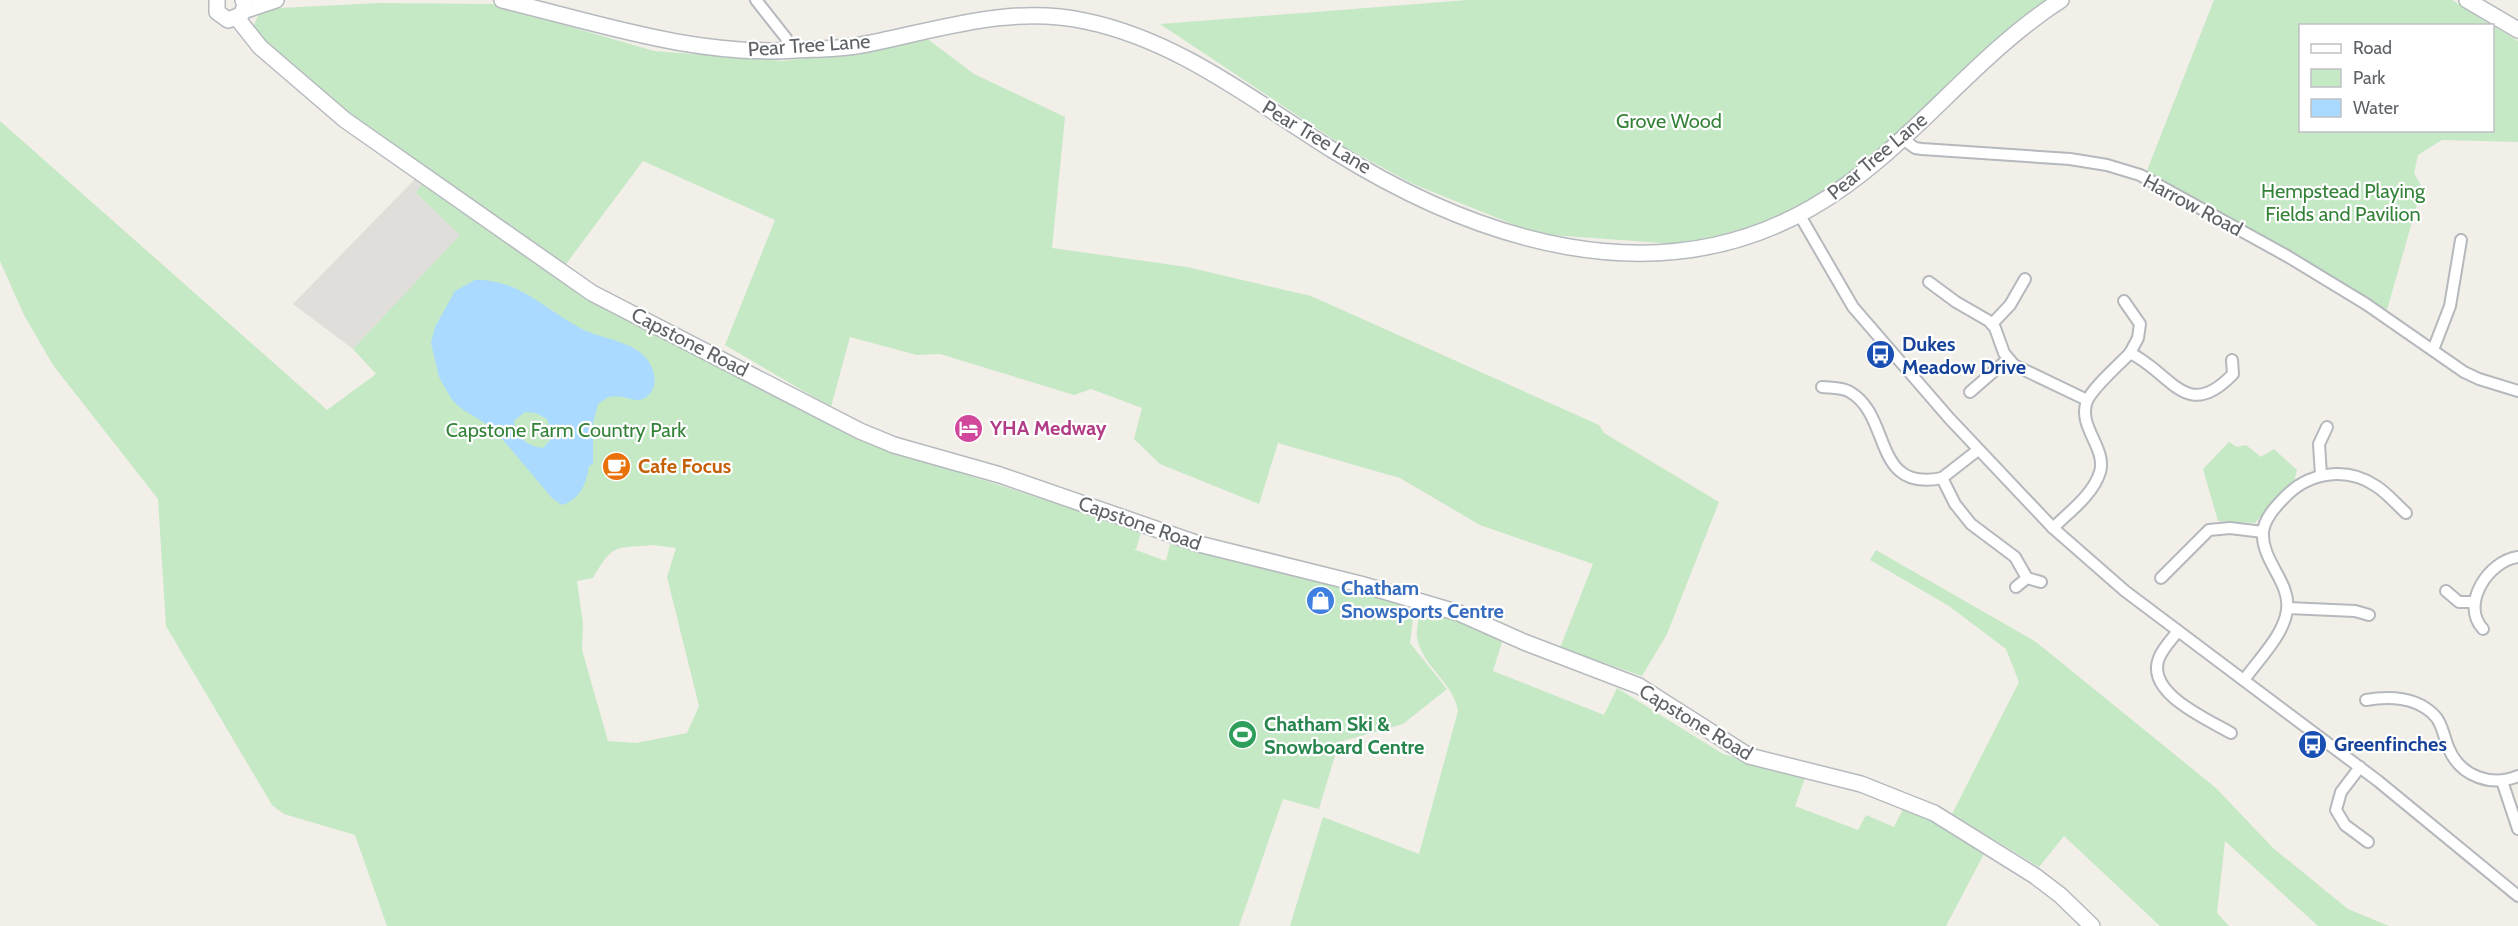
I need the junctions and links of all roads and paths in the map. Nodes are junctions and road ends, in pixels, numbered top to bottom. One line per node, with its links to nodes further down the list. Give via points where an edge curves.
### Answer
1 (276, 0): 7 (street)
2 (502, 0): 9 (street, Pear Tree Lane, via 684,44)
3 (756, 0): 9 (street, via 786,38)
4 (2061, 0): 10 (street, Pear Tree Lane, via 1993,51)
5 (2467, 0): 8 (street)
6 (213, 3): 7 (street, via 224,18)
7 (241, 10): 52 (street, Capstone Road, via 260,47 345,120 592,292 860,431 1199,544 1459,613 1639,686 1749,756 1861,784 1934,813 2035,876)
8 (2518, 30)
9 (789, 51): 11 (street, Pear Tree Lane, via 853,46 1000,16 1042,15 1080,20 1117,28 1168,48 1338,154 1467,220 1523,239 1642,254 1730,241)
10 (1903, 139): 11 (street, Pear Tree Lane, via 1851,182); 17 (street, Harrow Road, via 1915,148 2070,159 2140,175 2325,279)
11 (1799, 214): 26 (street, via 1853,307)
12 (2461, 240): 17 (street, via 2450,306)
13 (2025, 279): 16 (street, via 2010,305)
14 (1929, 282): 16 (street)
15 (2124, 301): 18 (street, via 2140,324)
16 (1992, 324): 19 (street)
17 (2433, 350): 22 (street, Harrow Road, via 2479,379)
18 (2130, 353): 20 (street, via 2194,396 2207,394 2233,374); 24 (street)
19 (2008, 359): 23 (street); 24 (street, via 2021,370)
20 (2232, 360)
21 (1822, 387): 28 (street, via 1845,389 1856,396 1901,473 1919,480)
22 (2518, 391)
23 (1970, 392)
24 (2088, 400): 30 (street, via 2087,421 2101,470 2088,493)
25 (2327, 428): 27 (street, via 2319,444)
26 (1978, 450): 28 (street); 30 (street)
27 (2321, 475): 29 (street, via 2350,475 2370,482); 31 (street, via 2286,495)
28 (1942, 478): 33 (street, via 1966,519 2015,557)
29 (2406, 513)
30 (2053, 528): 42 (street)
31 (2263, 532): 34 (street, via 2209,530); 39 (street)
32 (2518, 557): 38 (street, via 2495,570 2481,585)
33 (2027, 578): 35 (street); 36 (street)
34 (2161, 578)
35 (2041, 582)
36 (2016, 587)
37 (2446, 591): 38 (street, via 2459,602)
38 (2474, 602): 41 (street, via 2475,620)
39 (2288, 608): 40 (street); 43 (street, via 2283,624)
40 (2369, 615)
41 (2483, 629)
42 (2178, 631): 43 (street); 45 (street, via 2159,656 2160,684)
43 (2244, 680): 46 (street)
44 (2366, 700): 48 (street, via 2402,698 2424,707 2437,717 2458,764 2474,776)
45 (2231, 733)
46 (2360, 767): 50 (street, via 2342,792 2336,810 2341,820); 51 (street)
47 (2518, 776): 48 (street)
48 (2502, 781): 49 (street)
49 (2518, 829)
50 (2368, 842)
51 (2518, 896)
52 (2092, 926)

